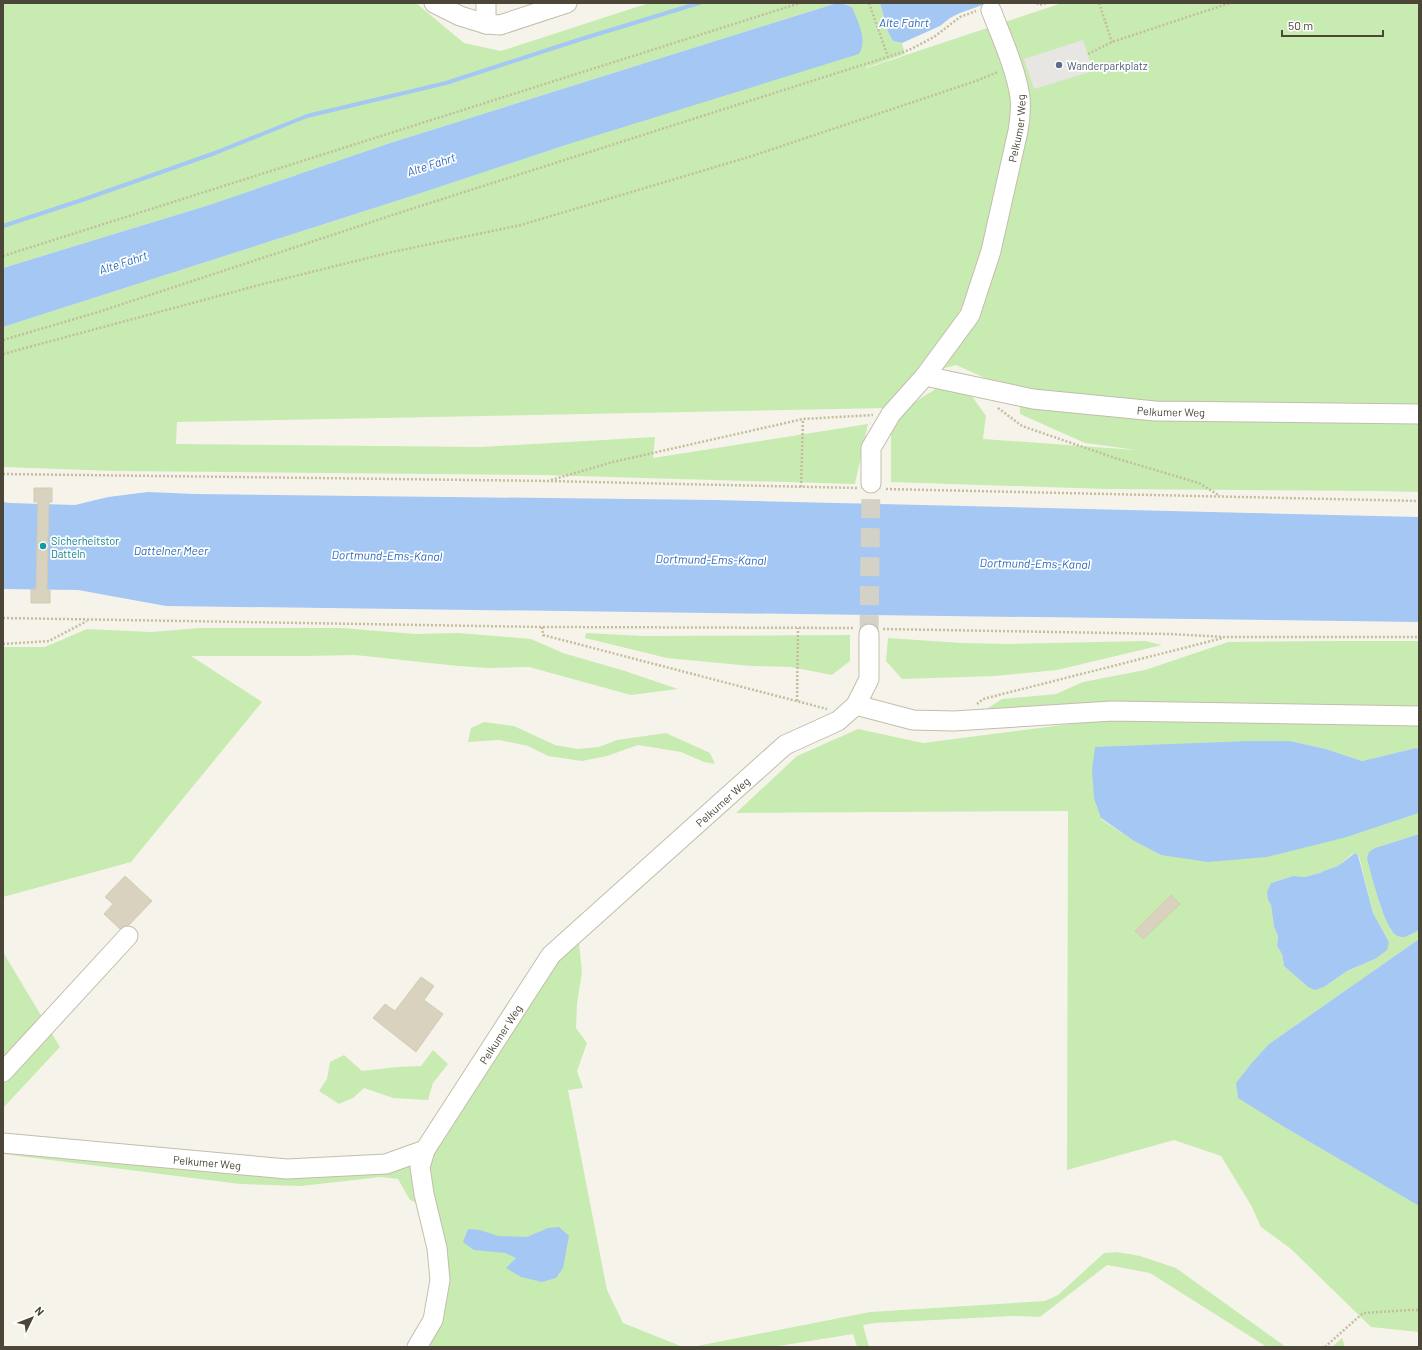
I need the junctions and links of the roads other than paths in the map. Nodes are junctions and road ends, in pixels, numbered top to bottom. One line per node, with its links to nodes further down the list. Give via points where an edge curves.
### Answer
1 (434, 3): 5 (street, via 460,16)
2 (486, 3): 5 (street)
3 (567, 3): 5 (street, via 500,25)
4 (987, 9): 6 (street, Pelkumer Weg, via 1018,71 1018,131 991,251 970,315)
5 (486, 24)
6 (925, 376): 7 (street, Pelkumer Weg, via 1033,399 1155,411); 8 (street, Pelkumer Weg, via 891,414 871,448)
7 (1419, 414)
8 (872, 487)
9 (870, 630): 10 (street, Pelkumer Weg, via 869,679)
10 (856, 705): 11 (street, via 913,720 954,721 1112,711); 15 (street, Pelkumer Weg, via 838,721 785,745 551,955)
11 (1419, 716)
12 (128, 936): 13 (street)
13 (3, 1072)
14 (3, 1143): 15 (street, Pelkumer Weg, via 287,1169 386,1164)
15 (425, 1150): 16 (street, via 420,1168 437,1248 440,1280 433,1320)
16 (417, 1347)

